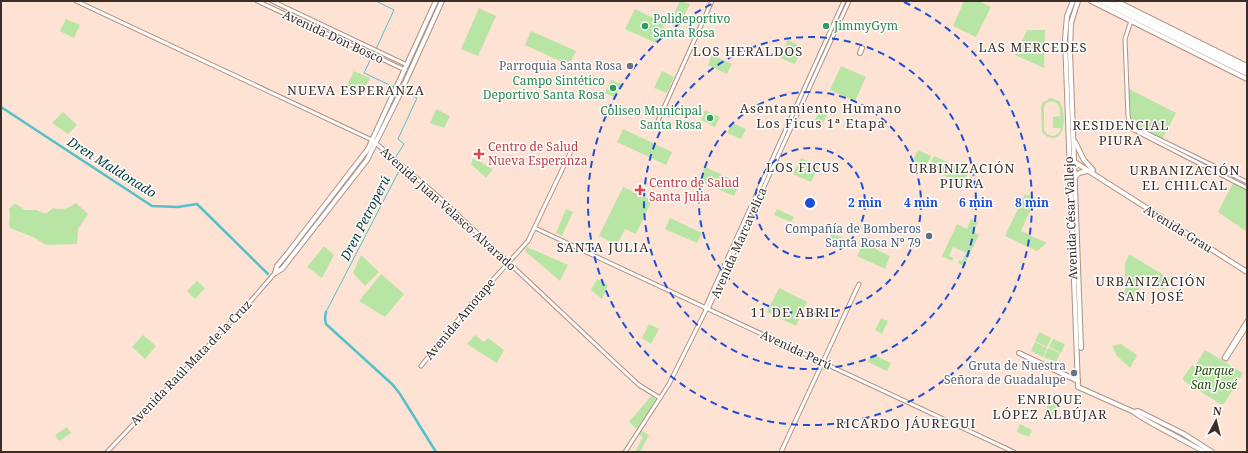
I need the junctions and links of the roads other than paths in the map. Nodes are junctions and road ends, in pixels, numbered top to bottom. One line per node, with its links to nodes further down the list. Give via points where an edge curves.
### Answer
1 (76, 1): 31 (street, Avenida Juan Velasco Alvarado)
2 (257, 1): 23 (street, Avenida Don Bosco)
3 (272, 1): 20 (street, Avenida Don Bosco)
4 (436, 1): 20 (main road, Avenida Raúl Mata de la Cruz)
5 (442, 1): 22 (main road, Avenida Raúl Mata de la Cruz)
6 (712, 1): 28 (street)
7 (844, 1): 41 (street, Avenida Marcavelica)
8 (849, 1): 41 (street, Avenida Marcavelica)
9 (1073, 1): 34 (main road, Avenida César Vallejo, via 1067,16 1065,38)
10 (1078, 1): 30 (main road, Avenida César Vallejo, via 1072,17 1070,39)
11 (1091, 1): 16 (main road)
12 (1100, 1): 15 (main road)
13 (1108, 1): 24 (main road)
14 (1116, 1): 21 (main road)
15 (1112, 7): 16 (main road); 26 (main road)
16 (1121, 16): 17 (main road)
17 (1131, 21): 27 (main road); 29 (street, via 1125,39)
18 (862, 48): 19 (main road)
19 (860, 53)
20 (407, 65): 22 (main road, Avenida Don Bosco); 23 (main road, Avenida Raúl Mata de la Cruz)
21 (1247, 66)
22 (412, 67): 25 (main road, Avenida Raúl Mata de la Cruz)
23 (405, 70): 25 (main road, Avenida Don Bosco); 31 (main road, Avenida Raúl Mata de la Cruz)
24 (1247, 70)
25 (410, 73): 32 (main road, Avenida Raúl Mata de la Cruz)
26 (1247, 74)
27 (1247, 79)
28 (657, 123)
29 (1130, 125): 39 (street); 40 (street, via 1134,132)
30 (1073, 134): 35 (main road, Avenida César Vallejo); 36 (main road, via 1080,154)
31 (372, 140): 32 (street, Avenida Juan Velasco Alvarado); 45 (main road, Avenida Raúl Mata de la Cruz, via 363,156 283,259)
32 (376, 143): 43 (street, Avenida Juan Velasco Alvarado, via 441,199); 45 (main road, Avenida Raúl Mata de la Cruz, via 368,160 282,270)
33 (572, 149): 42 (street, Avenida Amotape)
34 (1069, 159): 35 (main road, Avenida Grau); 54 (main road, Avenida César Vallejo)
35 (1074, 162): 37 (main road, Avenida Grau); 38 (main road, Avenida César Vallejo)
36 (1093, 170)
37 (1087, 171): 38 (main road); 44 (main road, Avenida Grau)
38 (1075, 177): 50 (main road, Avenida César Vallejo)
39 (1247, 182)
40 (1247, 188)
41 (746, 224): 47 (street, Avenida Marcavelica)
42 (535, 228): 43 (street, Avenida Amotape, via 528,241); 47 (street, Avenida Perú)
43 (508, 263): 53 (street, Avenida Amotape); 55 (street, Avenida Juan Velasco Alvarado, via 639,385)
44 (1247, 272)
45 (275, 273): 57 (street, Avenida Raúl Mata de la Cruz)
46 (859, 284): 52 (street)
47 (707, 308): 52 (street, Avenida Perú); 55 (street, Avenida Marcavelica)
48 (1247, 321): 49 (street, via 1225,359)
49 (1247, 326)
50 (1081, 348)
51 (1019, 353): 54 (main road)
52 (823, 363): 59 (street); 60 (street, Avenida Perú)
53 (421, 366)
54 (1078, 381): 56 (main road, Avenida César Vallejo, via 1078,387)
55 (660, 398): 58 (street, Avenida Marcavelica)
56 (1134, 412): 61 (main road, via 1136,416); 62 (main road, via 1145,414 1184,434)
57 (107, 452)
58 (625, 452)
59 (781, 452)
60 (1014, 452)
61 (1205, 452)
62 (1212, 452)

